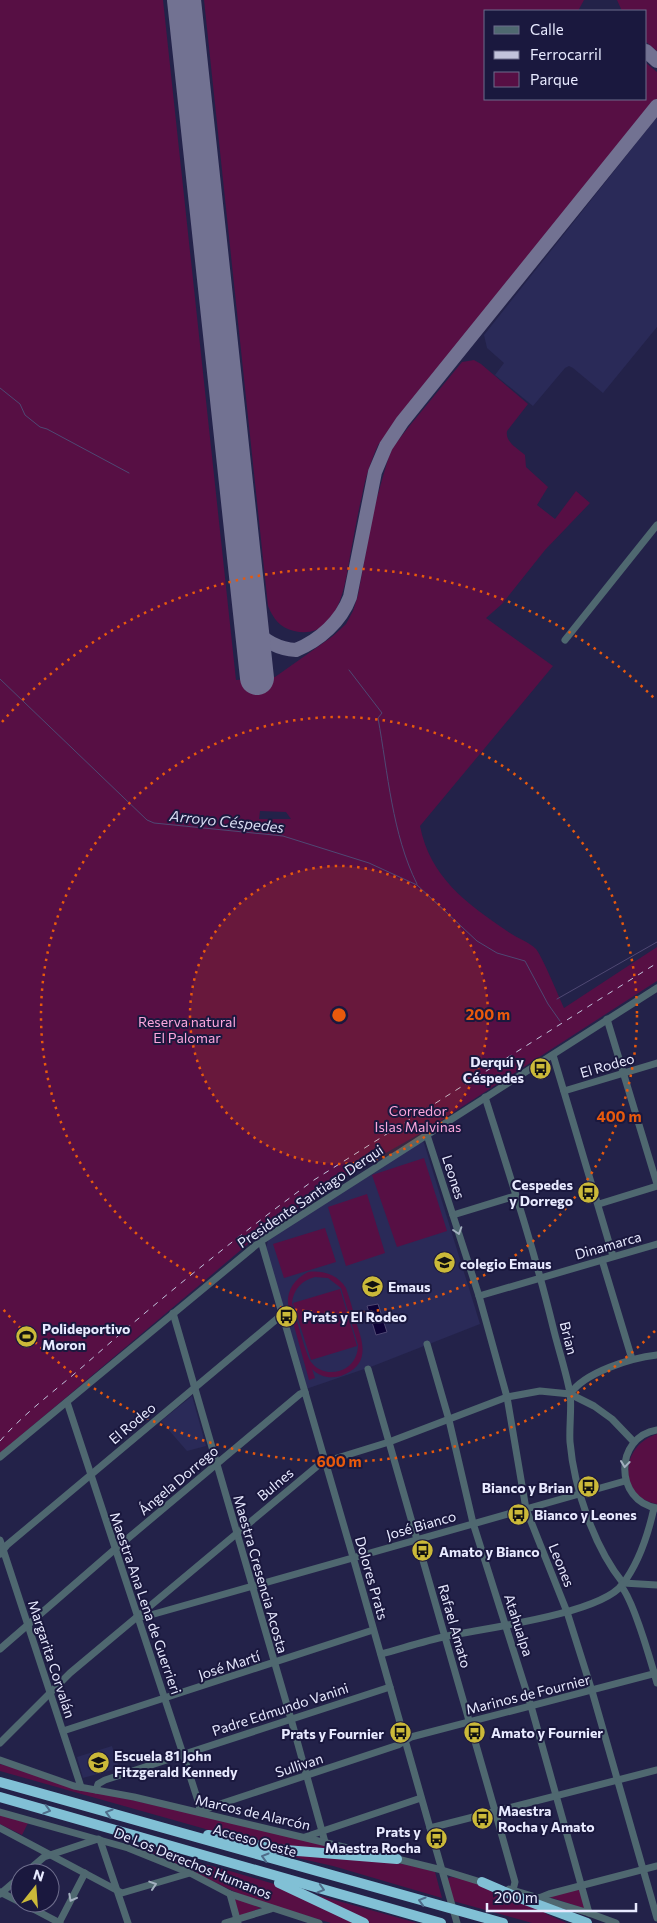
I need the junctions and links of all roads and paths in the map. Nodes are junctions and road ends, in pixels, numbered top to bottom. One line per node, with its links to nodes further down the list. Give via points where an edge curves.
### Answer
1 (657, 526): 2 (street)
2 (565, 640)
3 (657, 988): 4 (street, Presidente Santiago Derqui)
4 (607, 1019): 5 (street, Presidente Santiago Derqui); 7 (street)
5 (553, 1055): 8 (street); 9 (street, Presidente Santiago Derqui)
6 (657, 1063): 7 (street, El Rodeo)
7 (624, 1074): 8 (street, El Rodeo); 11 (street)
8 (564, 1091): 13 (street)
9 (485, 1097): 10 (street, Presidente Santiago Derqui); 12 (street, Brian)
10 (427, 1135): 14 (street, Leones); 15 (street, Presidente Santiago Derqui)
11 (657, 1185): 13 (street)
12 (515, 1196): 14 (street); 19 (street, Brian)
13 (599, 1204): 17 (street)
14 (453, 1215): 20 (street, Leones, one-way to 20)
15 (261, 1241): 21 (street, Presidente Santiago Derqui); 22 (street, Dolores Prats)
16 (657, 1244): 17 (street, Dinamarca)
17 (613, 1256): 18 (street, Dinamarca)
18 (602, 1260): 19 (street, Dinamarca); 25 (street)
19 (541, 1278): 20 (street, Dinamarca); 29 (street, Brian)
20 (479, 1296): 30 (street, Leones)
21 (173, 1313): 27 (street, Maestra Cresencia Acosta); 31 (street, Presidente Santiago Derqui)
22 (283, 1316): 27 (street, El Rodeo); 28 (street, Dolores Prats)
23 (427, 1344): 32 (street, Atahualpa)
24 (657, 1355): 25 (street)
25 (632, 1359): 29 (street, via 598,1373)
26 (368, 1369): 34 (street, Rafael Amato)
27 (196, 1387): 38 (street, Maestra Cresencia Acosta); 39 (street, El Rodeo)
28 (305, 1392): 37 (street, Dolores Prats); 38 (street, Ángela Dorrego)
29 (570, 1394): 30 (street, Bulnes, via 540,1391); 35 (street, via 603,1412); 41 (street, Brian, via 570,1443)
30 (507, 1398): 32 (street, Bulnes); 43 (street, Leones)
31 (66, 1402): 36 (street, Presidente Santiago Derqui); 39 (street, Maestra Ana Lena de Guerrieri)
32 (449, 1420): 34 (street, Bulnes); 44 (street, Atahualpa)
33 (657, 1430): 35 (street, via 642,1435)
34 (390, 1442): 37 (street, Bulnes); 46 (street, Rafael Amato)
35 (634, 1442): 40 (street, one-way to 40, via 624,1461)
36 (0, 1457)
37 (325, 1461): 45 (street, Bulnes); 50 (street, Dolores Prats)
38 (217, 1463): 45 (street, Maestra Cresencia Acosta); 48 (street, Ángela Dorrego)
39 (90, 1474): 48 (street, Maestra Ana Lena de Guerrieri); 49 (street, El Rodeo)
40 (625, 1481): 41 (street, José Bianco); 42 (street, via 641,1502)
41 (580, 1493): 43 (street, José Bianco); 51 (street, Brian, via 604,1554)
42 (656, 1508): 51 (street, via 643,1548)
43 (526, 1509): 44 (street, José Bianco); 54 (street, Leones)
44 (472, 1523): 46 (street, José Bianco); 56 (street, Atahualpa)
45 (237, 1532): 53 (street, Maestra Cresencia Acosta); 55 (street, Bulnes)
46 (417, 1539): 50 (street, José Bianco); 59 (street, Rafael Amato)
47 (0, 1540): 49 (street, Margarita Corvalán)
48 (114, 1550): 55 (street, Maestra Ana Lena de Guerrieri); 57 (street, Ángela Dorrego)
49 (2, 1552): 57 (street, Margarita Corvalán)
50 (353, 1557): 53 (street, José Bianco); 58 (street, Dolores Prats)
51 (622, 1585): 52 (street); 54 (street, via 590,1605); 63 (street, Brian)
52 (657, 1585)
53 (252, 1587): 55 (street, José Bianco); 62 (street, Maestra Cresencia Acosta)
54 (567, 1612): 56 (street); 66 (street, Leones)
55 (137, 1617): 67 (street, Bulnes); 68 (street, Maestra Ana Lena de Guerrieri)
56 (506, 1624): 59 (street); 69 (street, Atahualpa)
57 (28, 1625): 60 (street, Ángela Dorrego); 67 (street, Margarita Corvalán)
58 (373, 1630): 61 (street, Dolores Prats); 62 (street, José Martí)
59 (445, 1636): 61 (street); 71 (street, Rafael Amato)
60 (0, 1649)
61 (381, 1654): 65 (street, Dolores Prats)
62 (273, 1663): 68 (street, José Martí); 70 (street, Maestra Cresencia Acosta)
63 (656, 1673): 64 (street, Brian); 66 (street, Marinos de Fournier)
64 (657, 1683)
65 (390, 1687): 70 (street, Padre Edmundo Vanini); 73 (street, Dolores Prats)
66 (592, 1691): 69 (street, Marinos de Fournier); 79 (street, Leones)
67 (50, 1692): 72 (street, Margarita Corvalán); 74 (street, Bulnes)
68 (165, 1698): 72 (street, José Martí); 75 (street, Maestra Ana Lena de Guerrieri)
69 (531, 1706): 71 (street, Marinos de Fournier); 83 (street, Atahualpa)
70 (291, 1718): 75 (street, Padre Edmundo Vanini); 78 (street, Maestra Cresencia Acosta)
71 (470, 1722): 73 (street, Marinos de Fournier); 86 (street, Rafael Amato)
72 (63, 1732): 81 (street, Margarita Corvalán)
73 (405, 1741): 78 (street, Sullivan); 85 (street, Dolores Prats)
74 (0, 1743)
75 (183, 1754): 82 (street, Padre Edmundo Vanini, via 105,1780 98,1784); 88 (street, Maestra Ana Lena de Guerrieri)
76 (0, 1760): 81 (street, Marcos de Alarcón)
77 (657, 1770): 79 (street)
78 (307, 1775): 88 (street, Sullivan); 92 (street, Maestra Cresencia Acosta)
79 (617, 1780): 83 (street); 101 (street, Leones)
80 (0, 1782): 89 (highway, Acceso Oeste, one-way to 80)
81 (81, 1787): 82 (street, Marcos de Alarcón)
82 (96, 1790): 88 (street, Marcos de Alarcón)
83 (558, 1796): 86 (street); 106 (street, Atahualpa)
84 (0, 1797): 98 (highway, Acceso Oeste, one-way to 98)
85 (422, 1798): 91 (street, Dolores Prats); 92 (street)
86 (495, 1811): 91 (street); 107 (street, Rafael Amato, via 515,1882)
87 (0, 1812): 94 (street, De Los Derechos Humanos)
88 (200, 1812): 93 (street, Marcos de Alarcón)
89 (132, 1820): 97 (highway, via 273,1849); 123 (highway, Acceso Oeste, one-way to 89)
90 (0, 1828): 96 (street)
91 (430, 1828): 102 (street, Dolores Prats)
92 (322, 1831): 93 (street); 95 (street, Maestra Cresencia Acosta)
93 (305, 1837): 95 (street, Marcos de Alarcón)
94 (99, 1839): 96 (street); 104 (street, De Los Derechos Humanos); 108 (street)
95 (325, 1842): 97 (street, Marcos de Alarcón)
96 (50, 1855): 99 (street); 103 (street)
97 (397, 1859): 102 (street, Marcos de Alarcón)
98 (227, 1862): 120 (highway, via 303,1893); 121 (highway, Acceso Oeste, one-way to 121)
99 (36, 1863)
100 (657, 1866): 101 (street)
101 (643, 1869): 106 (street); 114 (street, Leones)
102 (442, 1870): 105 (street, Marcos de Alarcón); 122 (street, Dolores Prats)
103 (85, 1873): 108 (street); 116 (street, one-way to 116)
104 (190, 1873): 108 (street, one-way to 104, via 126,1893); 109 (street, De Los Derechos Humanos)
105 (482, 1882): 107 (street, Marcos de Alarcón); 113 (highway, via 512,1895)
106 (582, 1885): 110 (street); 113 (street, Atahualpa)
107 (513, 1890): 110 (street, Marcos de Alarcón)
108 (117, 1892): 117 (street)
109 (230, 1894): 111 (street, De Los Derechos Humanos); 115 (street)
110 (539, 1898): 113 (street, Marcos de Alarcón)
111 (271, 1908): 115 (street); 119 (street, De Los Derechos Humanos)
112 (41, 1913): 116 (street)
113 (588, 1918): 124 (street, Marcos de Alarcón)
114 (657, 1918)
115 (238, 1921): 118 (street)
116 (60, 1923)
117 (128, 1923)
118 (225, 1923)
119 (319, 1923)
120 (364, 1923)
121 (441, 1923)
122 (456, 1923)
123 (503, 1923)
124 (616, 1923)

